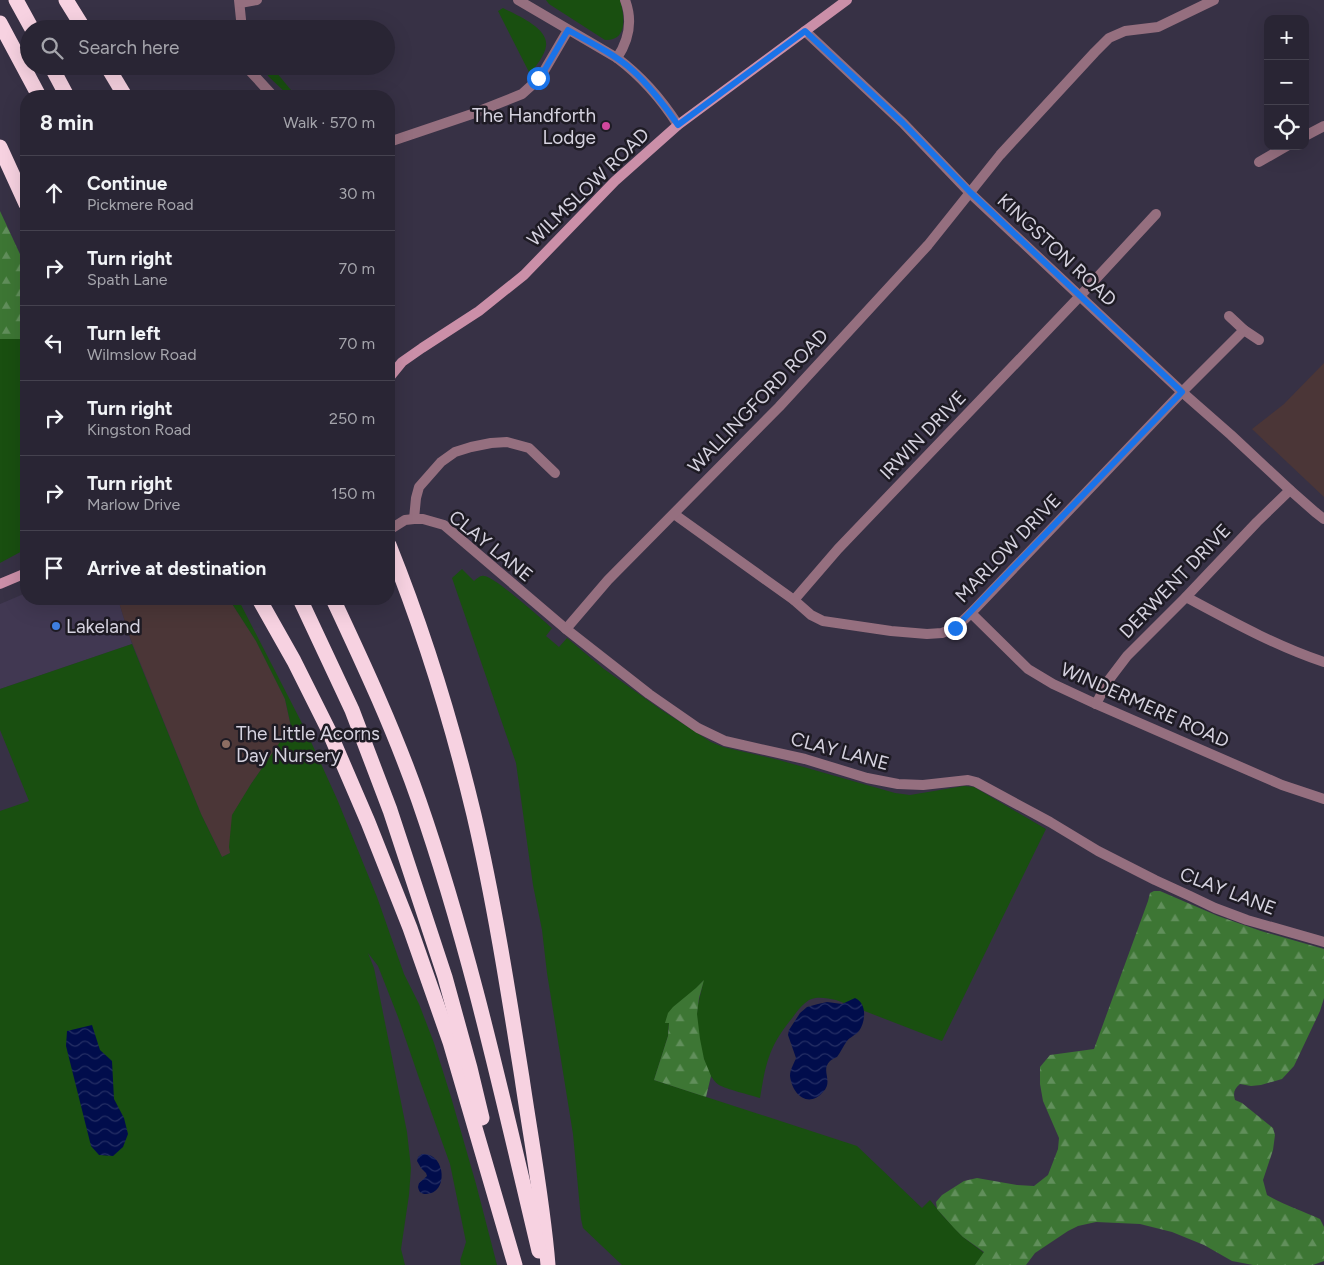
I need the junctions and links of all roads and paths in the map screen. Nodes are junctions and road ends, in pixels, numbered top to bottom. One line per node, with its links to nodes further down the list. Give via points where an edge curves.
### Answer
1 (16, 0): 9 (highway)
2 (66, 0): 10 (highway)
3 (257, 0): 8 (street)
4 (520, 0): 13 (street)
5 (625, 0): 15 (street, via 629,9 629,30)
6 (847, 0): 14 (main road, WILMSLOW ROAD)
7 (1214, 0): 33 (street, WALLINGFORD ROAD, via 1158,27 1109,38 1000,155)
8 (240, 2): 11 (street)
9 (27, 20)
10 (78, 20)
11 (241, 20)
12 (0, 23): 16 (highway)
13 (568, 30): 15 (street); 28 (street, via 544,71 522,94)
14 (805, 31): 25 (main road, WILMSLOW ROAD); 33 (street, KINGSTON ROAD, via 903,123)
15 (617, 58): 25 (street, via 641,78)
16 (20, 60)
17 (28, 75): 21 (highway)
18 (56, 75): 22 (highway)
19 (112, 75): 23 (highway)
20 (253, 75): 24 (street)
21 (36, 90)
22 (64, 90)
23 (121, 90)
24 (267, 90)
25 (678, 125): 39 (main road, WILMSLOW ROAD, via 615,181 524,275 479,311)
26 (1324, 126): 27 (street)
27 (1309, 134)
28 (395, 140)
29 (0, 147): 32 (highway)
30 (1280, 150): 31 (street)
31 (1259, 162)
32 (20, 191)
33 (970, 192): 35 (street, KINGSTON ROAD); 45 (street, WALLINGFORD ROAD, via 928,245 779,407)
34 (1156, 214): 35 (street, IRWIN DRIVE)
35 (1080, 296): 42 (street, KINGSTON ROAD); 53 (street, IRWIN DRIVE, via 838,549)
36 (1229, 316): 37 (street)
37 (1244, 330): 38 (street); 42 (street, MARLOW DRIVE)
38 (1259, 340)
39 (402, 362): 40 (main road, WILMSLOW ROAD); 41 (main road, WILMSLOW ROAD)
40 (395, 365)
41 (395, 371)
42 (1182, 392): 44 (street, KINGSTON ROAD); 57 (street, MARLOW DRIVE)
43 (555, 473): 46 (street, via 529,448 507,442 455,452 441,462 419,487)
44 (1290, 490): 47 (street, KINGSTON ROAD); 52 (street, DERWENT DRIVE)
45 (674, 514): 53 (street, MARLOW DRIVE); 58 (street, WALLINGFORD ROAD, via 608,580)
46 (414, 519): 48 (street); 58 (street, CLAY LANE, via 444,525)
47 (1324, 519)
48 (395, 526)
49 (395, 560): 65 (highway, via 430,658 474,815 510,1002)
50 (20, 576): 51 (main road)
51 (0, 584)
52 (1186, 597): 59 (street, via 1245,628); 60 (street, DERWENT DRIVE, via 1127,656)
53 (794, 600): 57 (street, MARLOW DRIVE, via 823,621 927,634 955,628)
54 (262, 605): 63 (highway, via 328,729 410,928 450,1042)
55 (303, 605): 63 (highway, via 352,710 414,883 470,1068)
56 (336, 605): 64 (highway, via 379,699 419,799 445,879 494,1060)
57 (971, 613): 60 (street, WINDERMERE ROAD, via 1028,669)
58 (566, 629): 62 (street, CLAY LANE, via 656,699 717,738 898,784 923,786 968,780 976,782 1098,851 1182,893 1247,920)
59 (1324, 662)
60 (1096, 704): 61 (street, WINDERMERE ROAD, via 1282,785)
61 (1324, 799)
62 (1324, 942)
63 (517, 1265)
64 (543, 1265)
65 (548, 1265)

